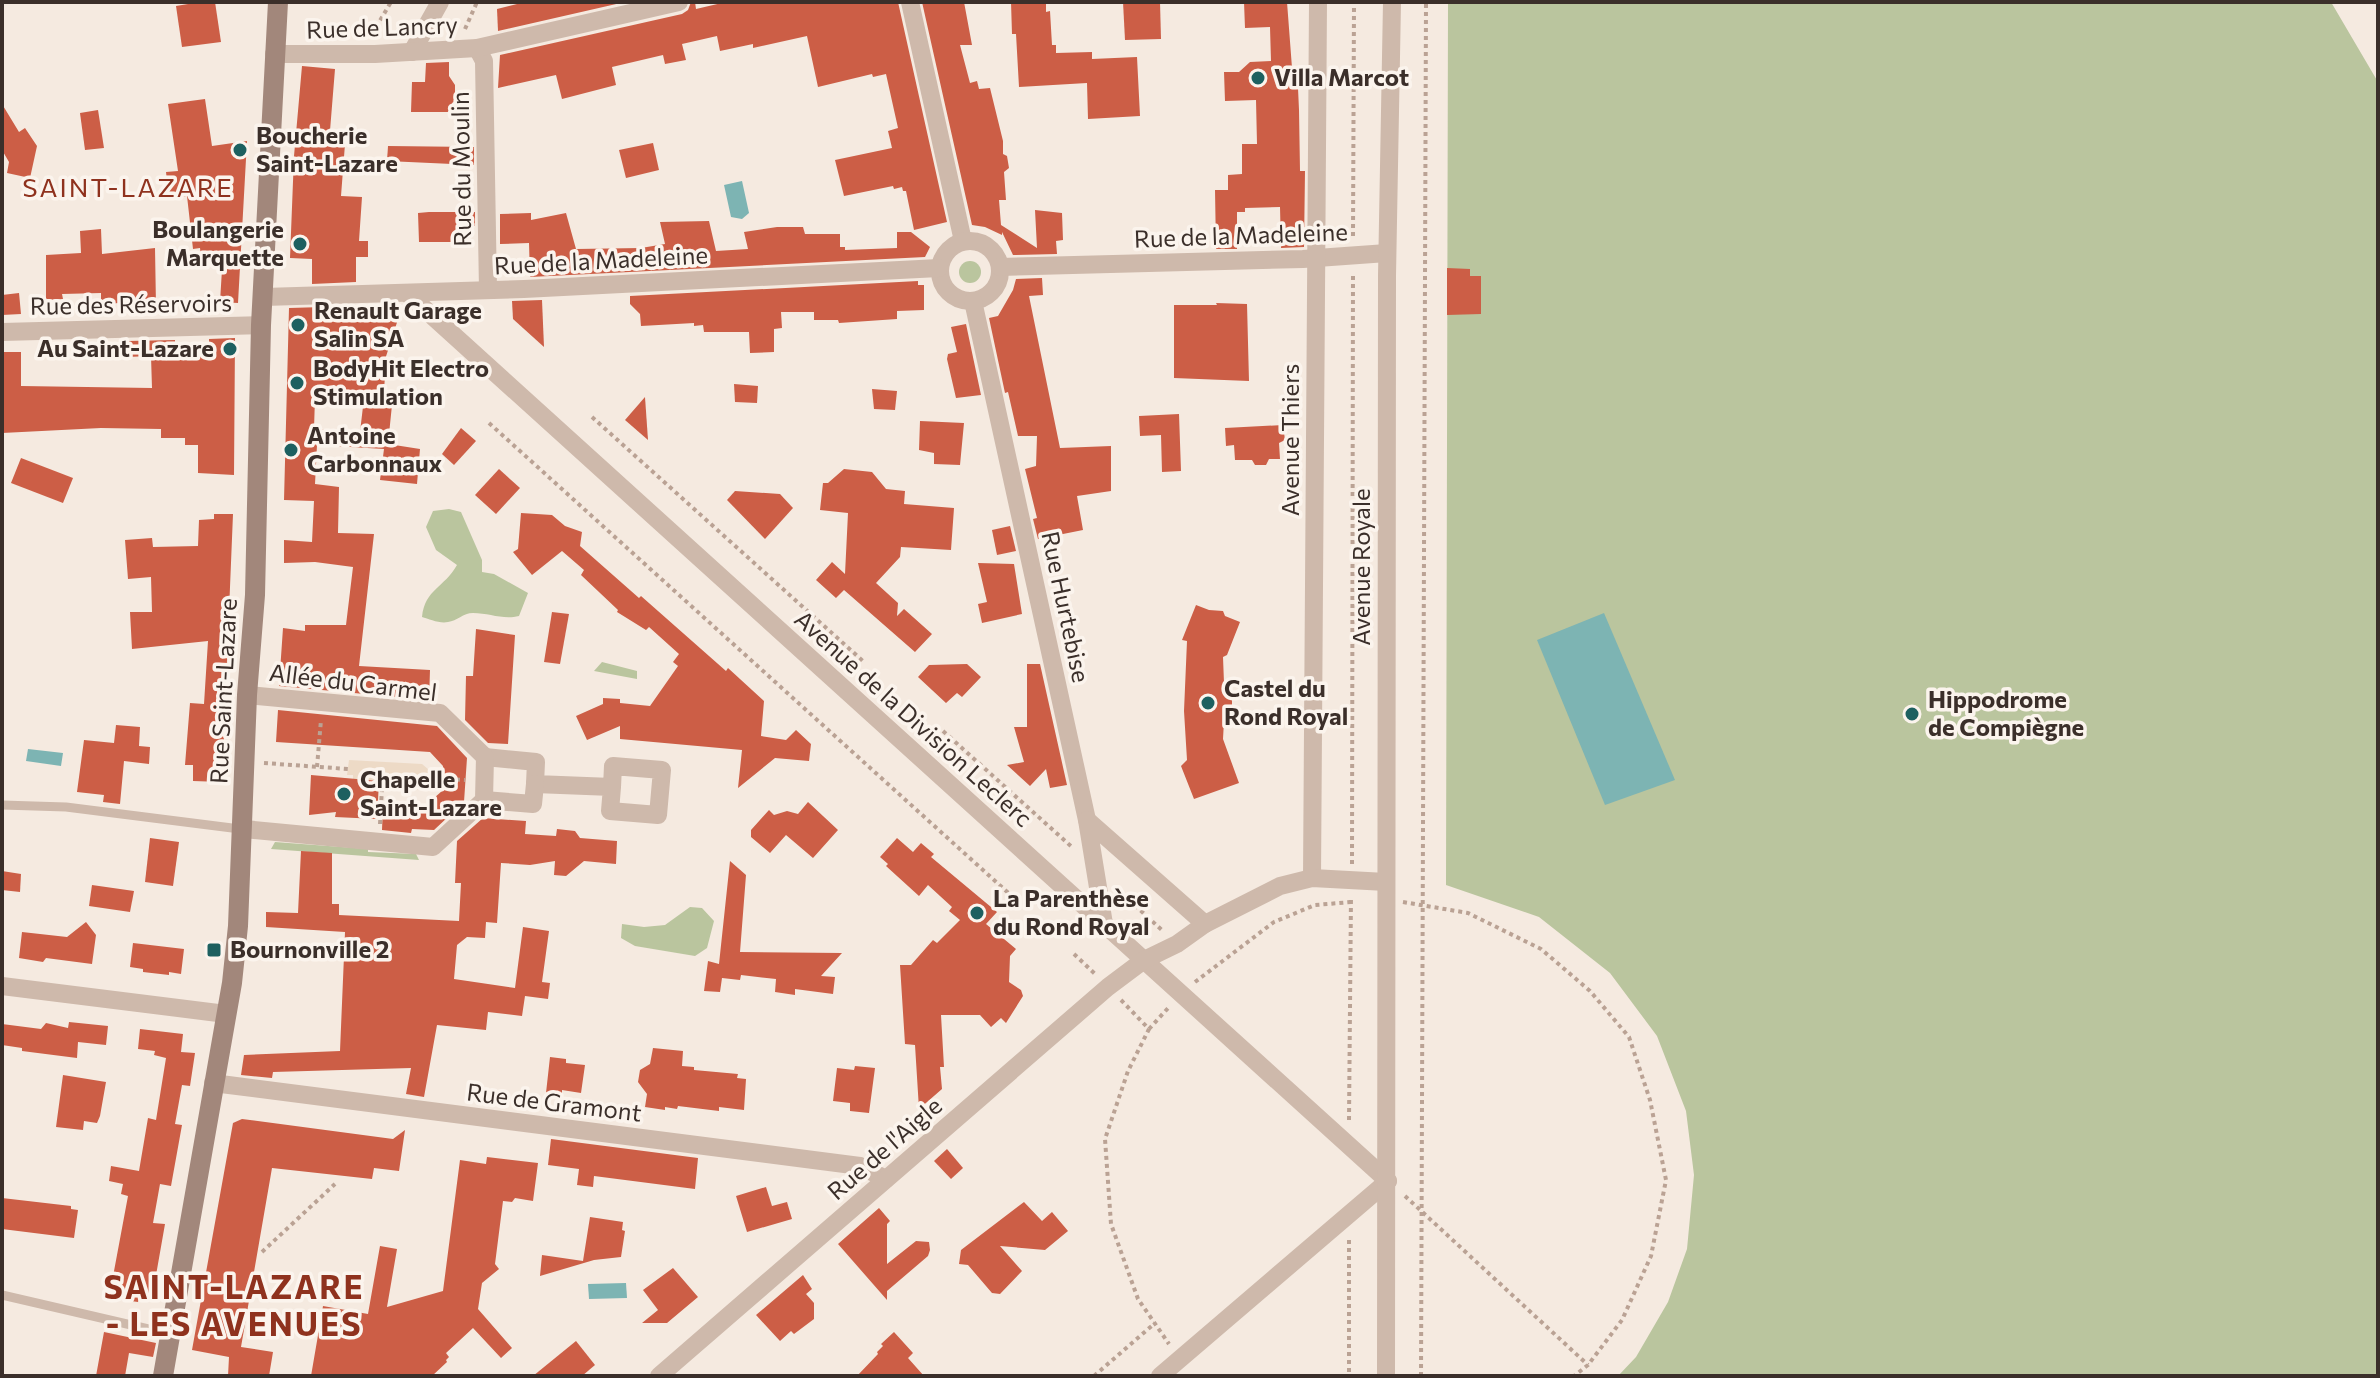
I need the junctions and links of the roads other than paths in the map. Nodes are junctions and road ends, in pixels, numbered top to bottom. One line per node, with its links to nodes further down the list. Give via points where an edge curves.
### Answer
1 (278, 2): 9 (main road, Rue Saint-Lazare)
2 (440, 2): 8 (street)
3 (679, 2): 7 (street, Rue de Lancry)
4 (910, 2): 10 (street)
5 (1318, 2): 12 (street, Avenue Thiers)
6 (1392, 2): 11 (street, Avenue Royale)
7 (468, 49): 8 (street, Rue de Lancry); 15 (street, Rue du Moulin, via 484,61)
8 (412, 52): 9 (street, Rue de Lancry)
9 (274, 54): 17 (main road, Rue Saint-Lazare)
10 (963, 241): 13 (street, via 983,243); 14 (street, via 947,250)
11 (1387, 253): 12 (street, Rue de la Madeleine); 30 (street, Avenue Royale)
12 (1316, 258): 13 (street, Rue de la Madeleine); 29 (street, Avenue Thiers)
13 (1000, 267): 18 (street, via 996,285)
14 (939, 268): 15 (street, Rue de la Madeleine); 18 (street, via 948,292)
15 (488, 290): 16 (street, Rue de la Madeleine)
16 (407, 293): 17 (street, Rue de la Madeleine); 31 (street, Avenue de la Division Leclerc)
17 (264, 297): 19 (main road, Rue Saint-Lazare)
18 (973, 301): 27 (street, Rue Hurtebise)
19 (261, 325): 20 (street, Rue des Réservoirs); 21 (main road, Rue Saint-Lazare, via 255,595)
20 (2, 332)
21 (247, 695): 22 (street, Allée du Carmel, via 440,713); 28 (main road, Rue Saint-Lazare)
22 (485, 757): 23 (street, via 536,762); 25 (street)
23 (535, 784): 24 (street); 25 (street, via 533,804)
24 (612, 787)
25 (484, 800): 28 (street, via 433,847)
26 (2, 805): 28 (lane, via 66,807)
27 (1087, 820): 31 (street, Rue Hurtebise); 32 (street)
28 (244, 829): 35 (main road, Rue Saint-Lazare, via 236,953)
29 (1312, 878): 30 (street, Rue de l'Aigle, via 1351,879); 32 (street, Rue de l'Aigle, via 1280,886)
30 (1386, 891): 38 (street, Avenue Royale)
31 (1104, 924): 33 (street, Avenue de la Division Leclerc)
32 (1205, 924): 33 (street, Rue de l'Aigle)
33 (1144, 960): 37 (street, Rue de l'Aigle); 38 (street, Avenue de la Division Leclerc)
34 (2, 986): 35 (street)
35 (226, 1014): 36 (main road, Rue Saint-Lazare)
36 (213, 1083): 37 (street, Rue de Gramont, via 860,1166); 40 (main road, Rue Saint-Lazare)
37 (886, 1179): 42 (street, Rue de l'Aigle)
38 (1388, 1181): 43 (street); 44 (street, Avenue Royale)
39 (2, 1295): 40 (lane)
40 (171, 1334): 41 (main road, Rue Saint-Lazare)
41 (163, 1376)
42 (659, 1376)
43 (1160, 1376)
44 (1386, 1376)

